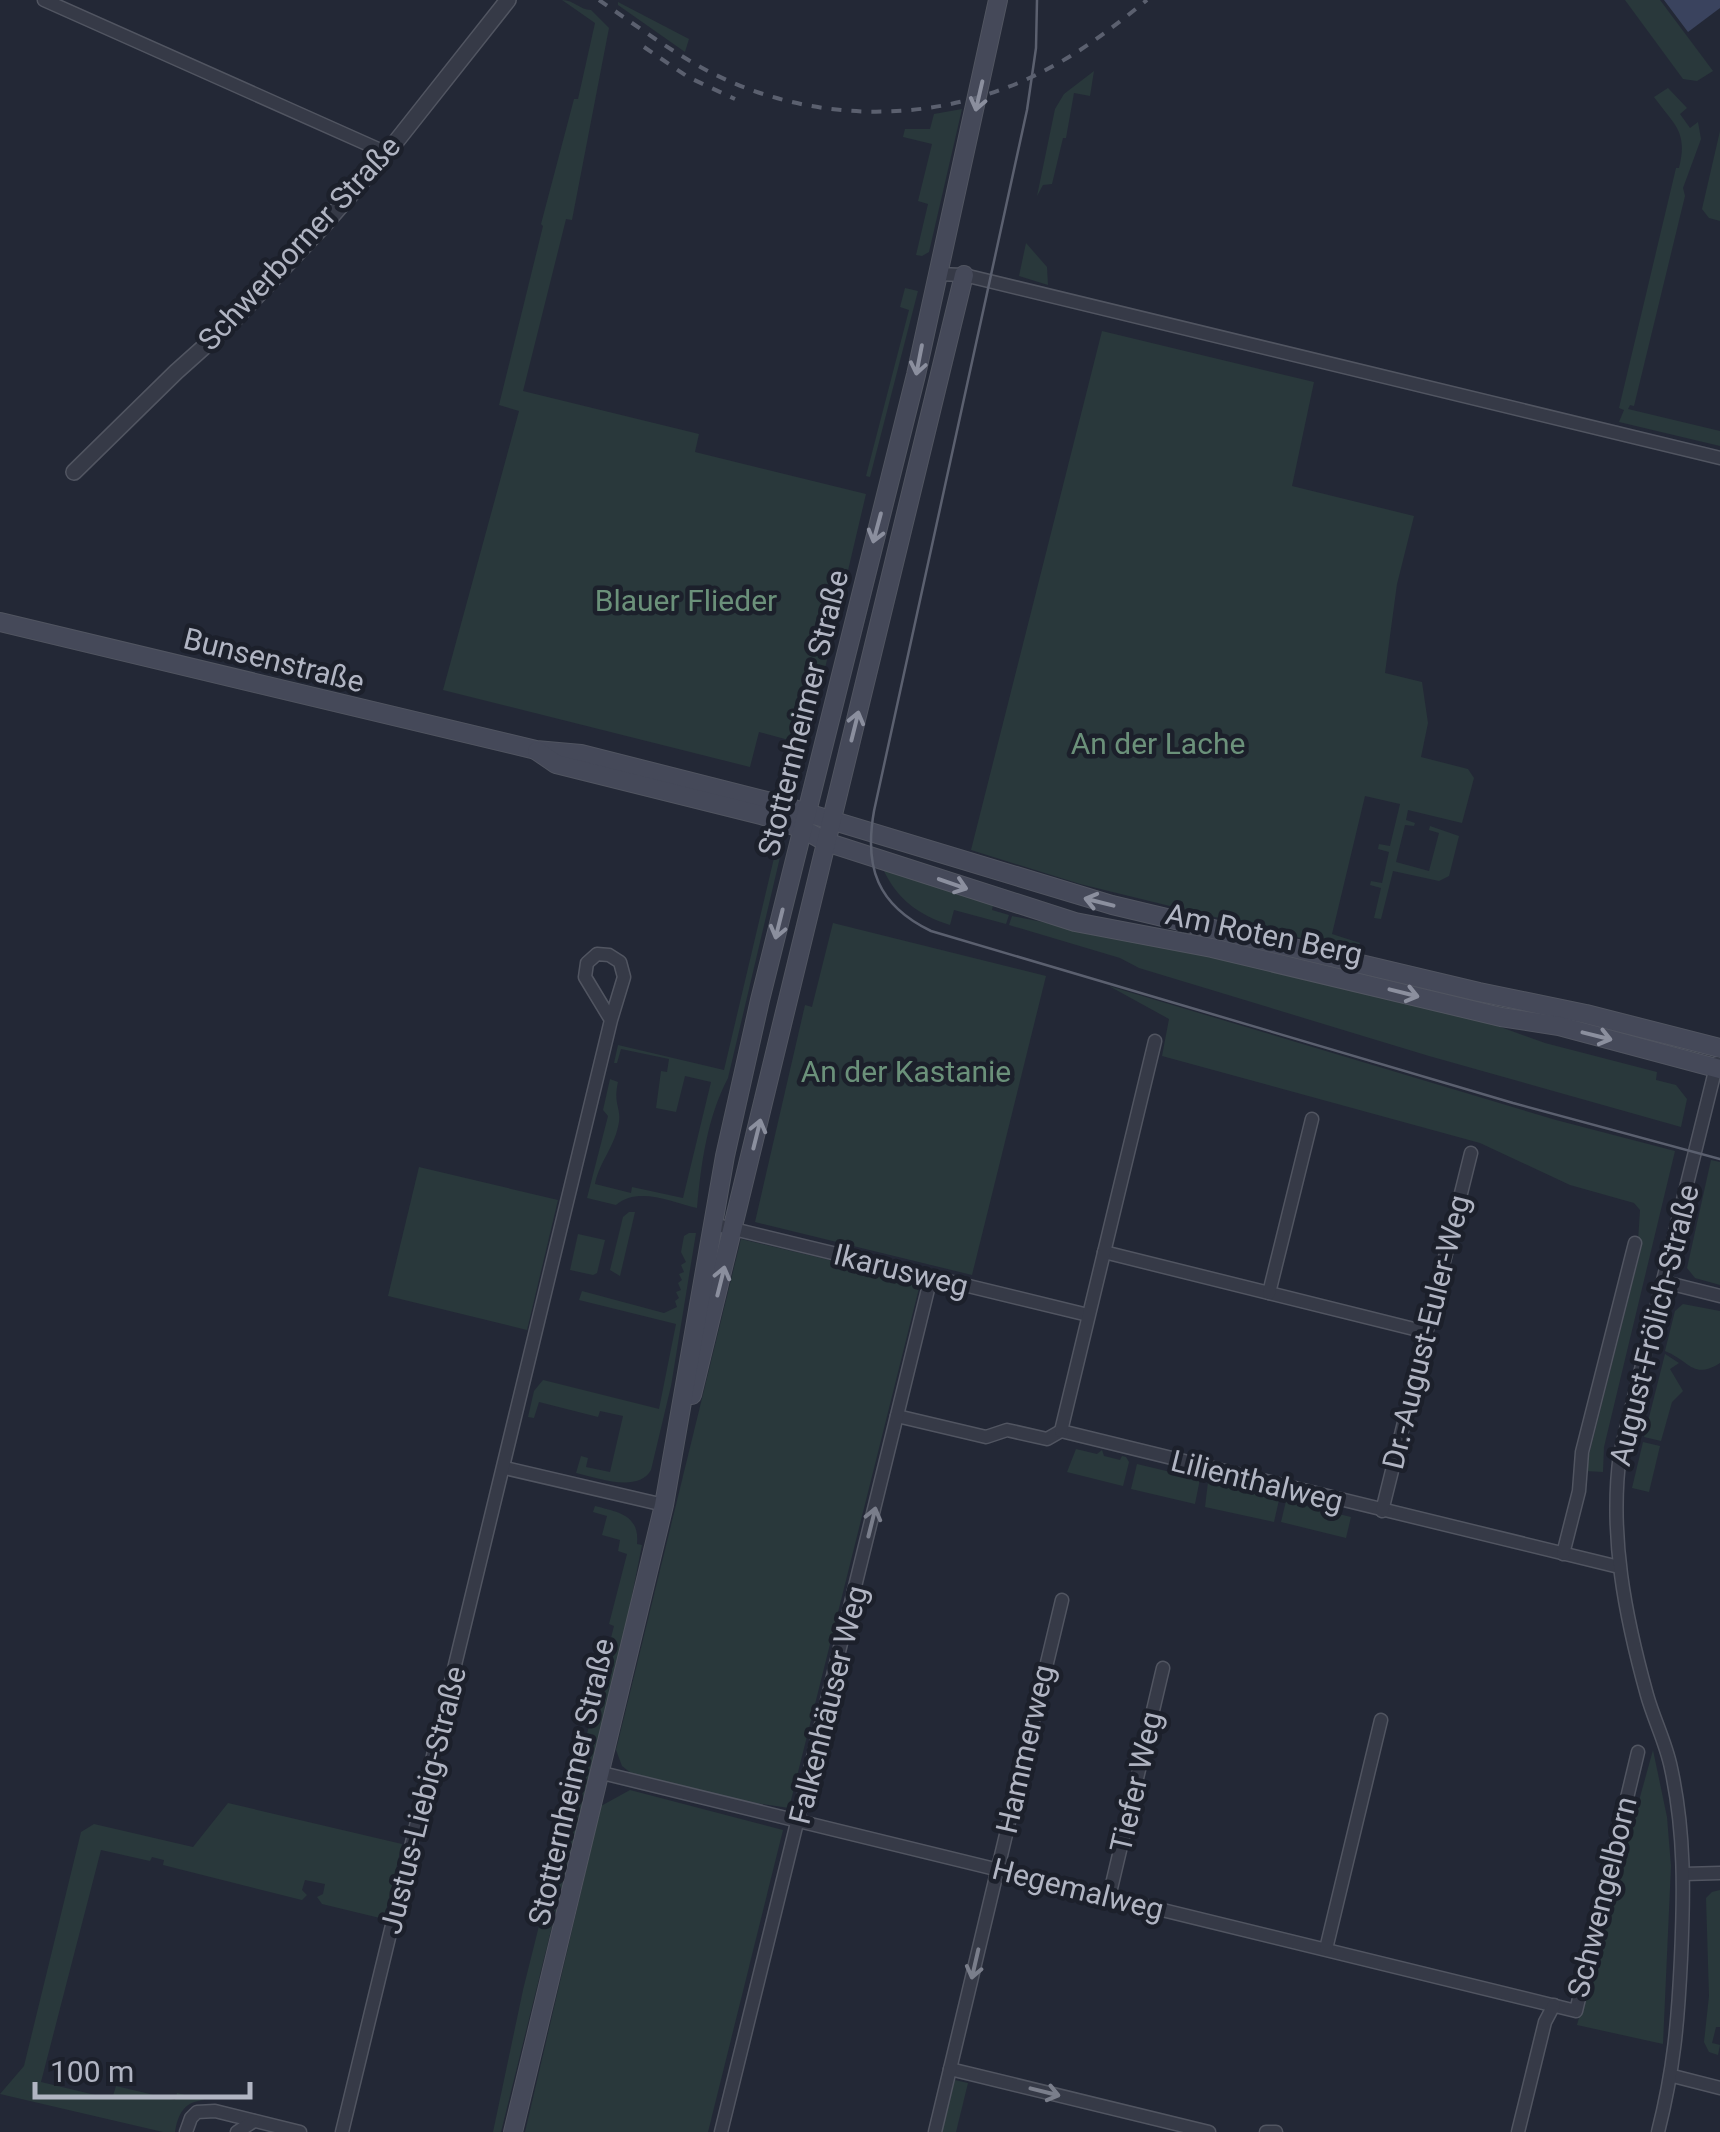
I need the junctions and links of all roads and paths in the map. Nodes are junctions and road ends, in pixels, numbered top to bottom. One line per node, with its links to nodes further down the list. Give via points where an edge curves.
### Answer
1 (44, 0): 4 (street)
2 (508, 0): 4 (street, Schwerborner Straße)
3 (998, 0): 5 (main road, Stotternheimer Straße, one-way to 5)
4 (386, 152): 8 (street, Schwerborner Straße, via 233,321)
5 (937, 274): 6 (street); 11 (main road, Stotternheimer Straße, one-way to 11)
6 (964, 275): 7 (street); 10 (main road, Stotternheimer Straße, one-way to 6)
7 (1720, 458)
8 (74, 472)
9 (0, 622): 11 (main road, Bunsenstraße, via 536,750 582,754)
10 (831, 820): 11 (main road, Am Roten Berg); 12 (main road, Stotternheimer Straße); 15 (main road, Am Roten Berg, one-way to 10, via 1586,1014 1099,902)
11 (805, 821): 12 (main road, Am Roten Berg); 18 (main road, Stotternheimer Straße, one-way to 18)
12 (826, 842): 15 (main road, Am Roten Berg, one-way to 15, via 1075,922); 19 (main road, Stotternheimer Straße, one-way to 12)
13 (611, 1020): 13 (street, Justus-Liebig-Straße, via 624,968 609,954 596,954 584,977); 31 (street, Justus-Liebig-Straße)
14 (1155, 1041): 21 (street)
15 (1719, 1059): 23 (street, August-Frölich-Straße)
16 (1312, 1119): 24 (street)
17 (1471, 1153): 27 (street, Dr.-August-Euler-Weg)
18 (713, 1224): 19 (street, Ikarusweg); 30 (main road, Stotternheimer Straße)
19 (734, 1229): 22 (street, Ikarusweg); 30 (main road, Stotternheimer Straße, one-way to 19)
20 (1635, 1243): 34 (street)
21 (1104, 1252): 24 (street); 26 (street)
22 (930, 1277): 26 (street, Ikarusweg); 28 (street, Falkenhäuser Weg)
23 (1664, 1282): 25 (street); 35 (street, August-Frölich-Straße, via 1620,1454)
24 (1269, 1293): 27 (street)
25 (1720, 1296)
26 (1088, 1315): 29 (street)
27 (1426, 1332): 33 (street, Dr.-August-Euler-Weg)
28 (897, 1416): 29 (street, Lilienthalweg, via 986,1437 1007,1430 1047,1439); 41 (street, Falkenhäuser Weg, one-way to 28)
29 (1060, 1432): 33 (street, Lilienthalweg)
30 (677, 1443): 32 (main road, Stotternheimer Straße)
31 (505, 1468): 32 (street); 55 (street, Justus-Liebig-Straße)
32 (664, 1505): 40 (main road, Stotternheimer Straße)
33 (1382, 1511): 34 (street, Lilienthalweg)
34 (1563, 1554): 35 (street, Lilienthalweg)
35 (1619, 1567): 44 (street, August-Frölich-Straße, via 1648,1700 1670,1763)
36 (1062, 1600): 42 (street, Hammerweg)
37 (1164, 1668): 45 (street, Tiefer Weg)
38 (1381, 1720): 46 (street)
39 (1638, 1752): 47 (street, Schwengelborn, via 1576,2011)
40 (602, 1773): 41 (street, Hegemalweg); 56 (main road, Stotternheimer Straße)
41 (800, 1821): 42 (street, Hegemalweg); 57 (street, Falkenhäuser Weg)
42 (996, 1869): 45 (street, Hegemalweg); 48 (street, Hammerweg, one-way to 48)
43 (1720, 1873): 44 (street)
44 (1684, 1874): 49 (street, August-Frölich-Straße)
45 (1109, 1897): 46 (street, Hegemalweg)
46 (1326, 1950): 47 (street, Hegemalweg)
47 (1554, 2005): 62 (street, Schwengelborn)
48 (950, 2070): 58 (street, Hammerweg); 59 (street, one-way to 59)
49 (1673, 2076): 50 (street); 63 (street, August-Frölich-Straße)
50 (1720, 2088)
51 (254, 2120): 52 (street, via 206,2110 191,2118); 53 (street); 54 (street)
52 (186, 2132)
53 (238, 2132)
54 (300, 2132)
55 (342, 2132)
56 (514, 2132)
57 (721, 2132)
58 (935, 2132)
59 (1209, 2132)
60 (1266, 2132): 61 (street)
61 (1276, 2132)
62 (1518, 2132)
63 (1658, 2132)

